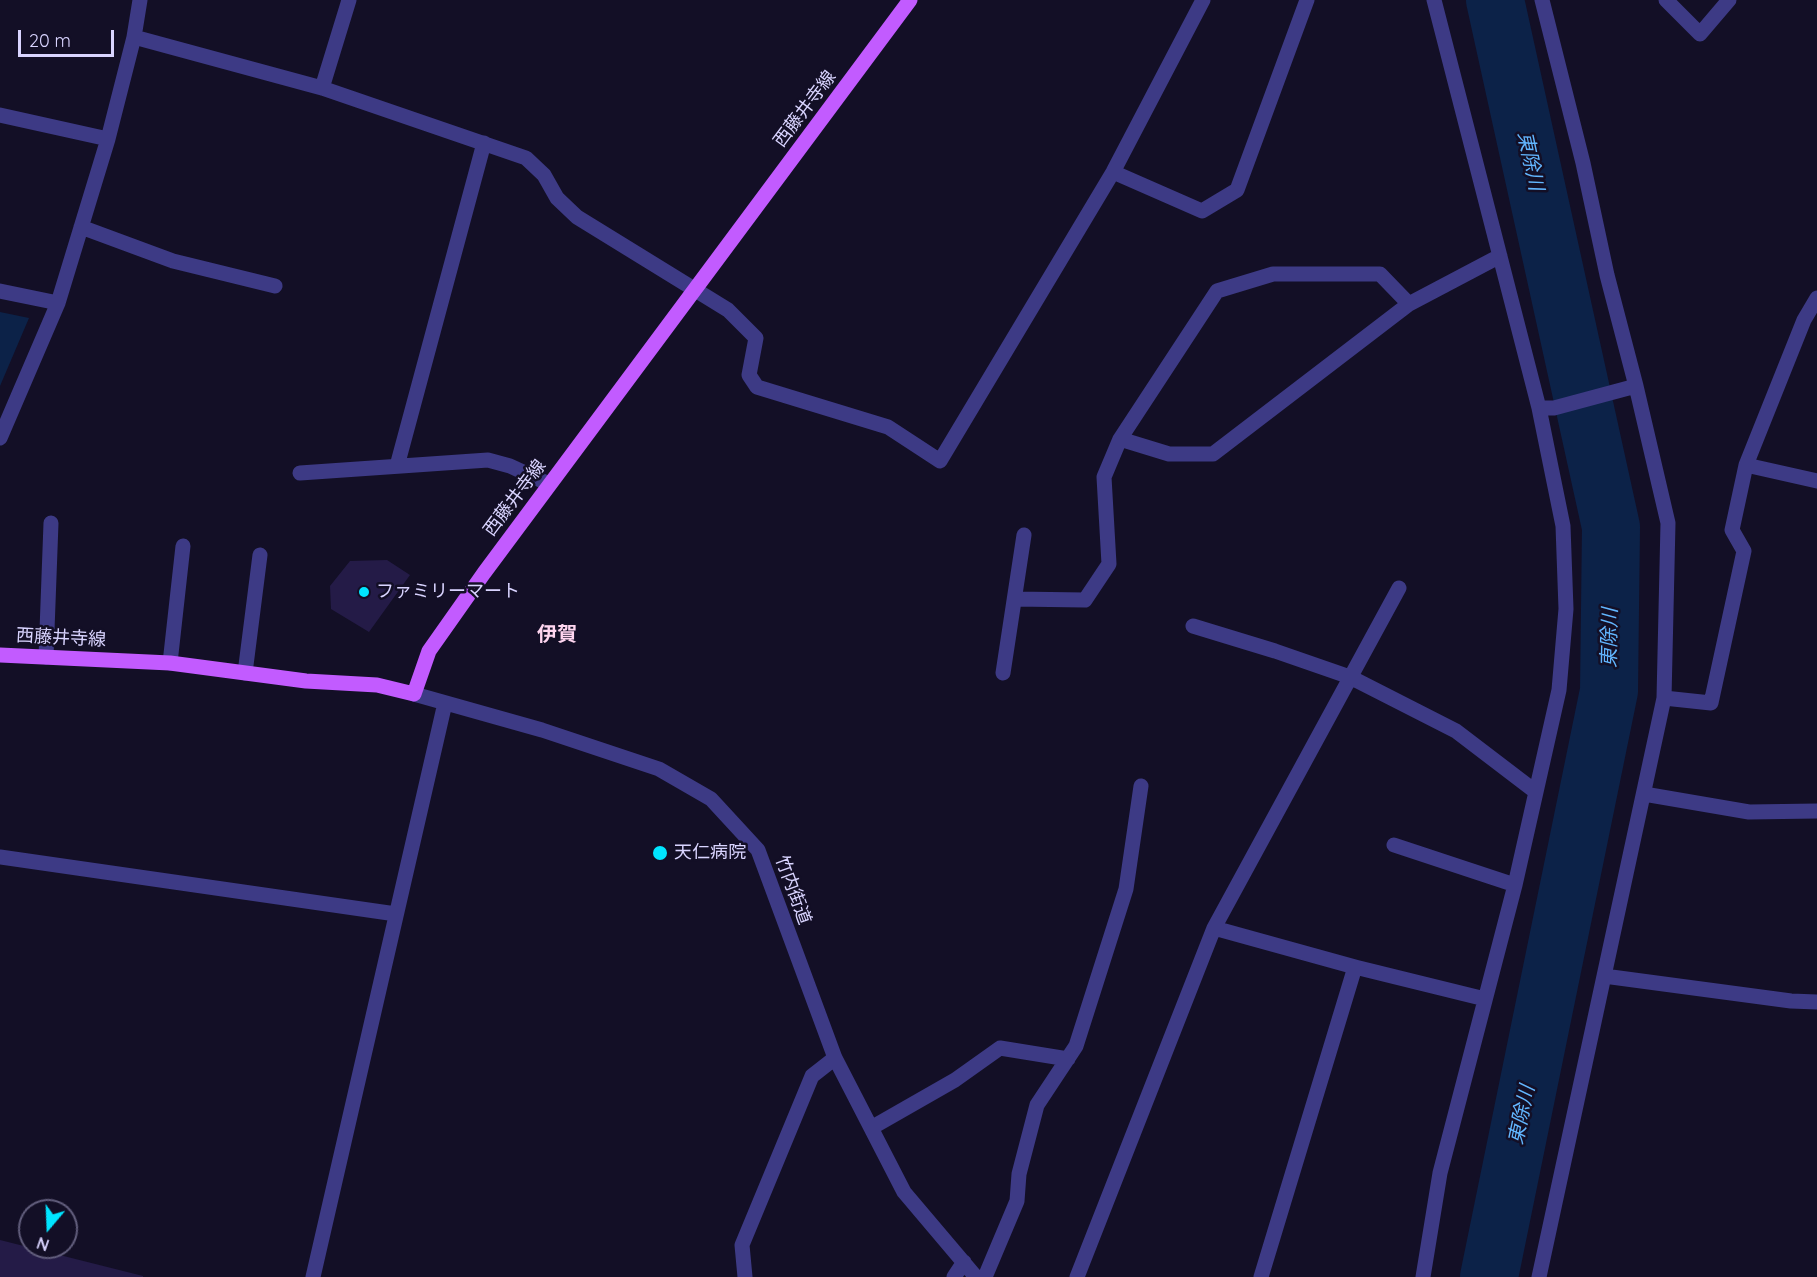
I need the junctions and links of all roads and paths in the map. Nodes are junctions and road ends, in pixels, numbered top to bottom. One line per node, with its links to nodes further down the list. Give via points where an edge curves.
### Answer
1 (140, 0): 10 (street)
2 (349, 0): 11 (street)
3 (910, 0): 19 (main road, 西藤井寺線)
4 (1203, 0): 15 (street)
5 (1307, 0): 15 (street, via 1237,190 1202,211)
6 (1434, 0): 17 (street)
7 (1542, 0): 25 (street, via 1583,163)
8 (1666, 0): 9 (street, via 1700,34)
9 (1729, 0)
10 (134, 37): 11 (street); 13 (street)
11 (322, 88): 14 (street)
12 (0, 115): 13 (street)
13 (108, 139): 16 (street)
14 (484, 143): 19 (street, via 525,158 544,175 557,198 577,217); 30 (street)
15 (1113, 172): 19 (street, via 940,461 888,427 758,387 749,375 756,338 728,310)
16 (81, 227): 18 (street, via 173,261); 22 (street)
17 (1500, 256): 23 (street); 26 (street)
18 (275, 286)
19 (694, 290): 33 (main road, 西藤井寺線)
20 (0, 291): 22 (street)
21 (1817, 298): 24 (street)
22 (58, 303): 27 (street)
23 (1409, 304): 28 (street, via 1213,453 1169,454); 28 (street, via 1380,274 1273,274 1217,291)
24 (1810, 321): 29 (street)
25 (1628, 388): 26 (street); 48 (street, via 1668,523)
26 (1546, 408): 51 (street, via 1563,526 1566,609 1559,690)
27 (0, 438)
28 (1120, 440): 39 (street, via 1104,477 1109,564 1085,600)
29 (1746, 465): 32 (street); 48 (street, via 1732,530 1744,551 1711,703)
30 (397, 466): 31 (street); 33 (street, via 488,460)
31 (300, 473)
32 (1817, 481)
33 (549, 484): 47 (main road, 西藤井寺線, via 429,651)
34 (51, 523): 42 (street)
35 (1024, 536): 39 (street)
36 (183, 546): 43 (street)
37 (260, 555): 44 (street)
38 (1400, 588): 46 (street)
39 (1015, 598): 45 (street)
40 (1192, 626): 46 (street)
41 (0, 655): 42 (main road, 西藤井寺線)
42 (46, 657): 43 (main road, 西藤井寺線)
43 (170, 663): 44 (main road, 西藤井寺線)
44 (245, 673): 47 (main road, 西藤井寺線, via 377,685)
45 (1003, 673)
46 (1350, 677): 51 (street, via 1456,731); 58 (street)
47 (414, 694): 49 (street, 竹内街道)
48 (1664, 698): 52 (street)
49 (445, 703): 57 (street); 63 (street, 竹内街道, via 659,769 711,799 758,850)
50 (1141, 786): 64 (street, via 1126,889 1076,1046)
51 (1536, 792): 56 (street)
52 (1644, 794): 53 (street, via 1749,812); 60 (street)
53 (1817, 811)
54 (1394, 845): 56 (street)
55 (0, 857): 57 (street)
56 (1515, 885): 61 (street)
57 (396, 914): 67 (street)
58 (1214, 928): 59 (street); 72 (street)
59 (1355, 967): 61 (street); 73 (street)
60 (1604, 976): 62 (street); 75 (street)
61 (1485, 999): 74 (street, via 1440,1173)
62 (1817, 1002)
63 (835, 1058): 65 (street, 竹内街道); 68 (street, via 812,1076 750,1224 742,1245)
64 (1068, 1059): 65 (street, via 1000,1048 956,1080); 71 (street, via 1037,1105 1019,1174 1017,1201)
65 (871, 1128): 66 (street, 竹内街道, via 904,1192)
66 (964, 1262): 69 (street); 70 (street, 竹内街道)
67 (313, 1277)
68 (745, 1277)
69 (954, 1277)
70 (976, 1277)
71 (985, 1277)
72 (1077, 1277)
73 (1261, 1277)
74 (1423, 1277)
75 (1539, 1277)

